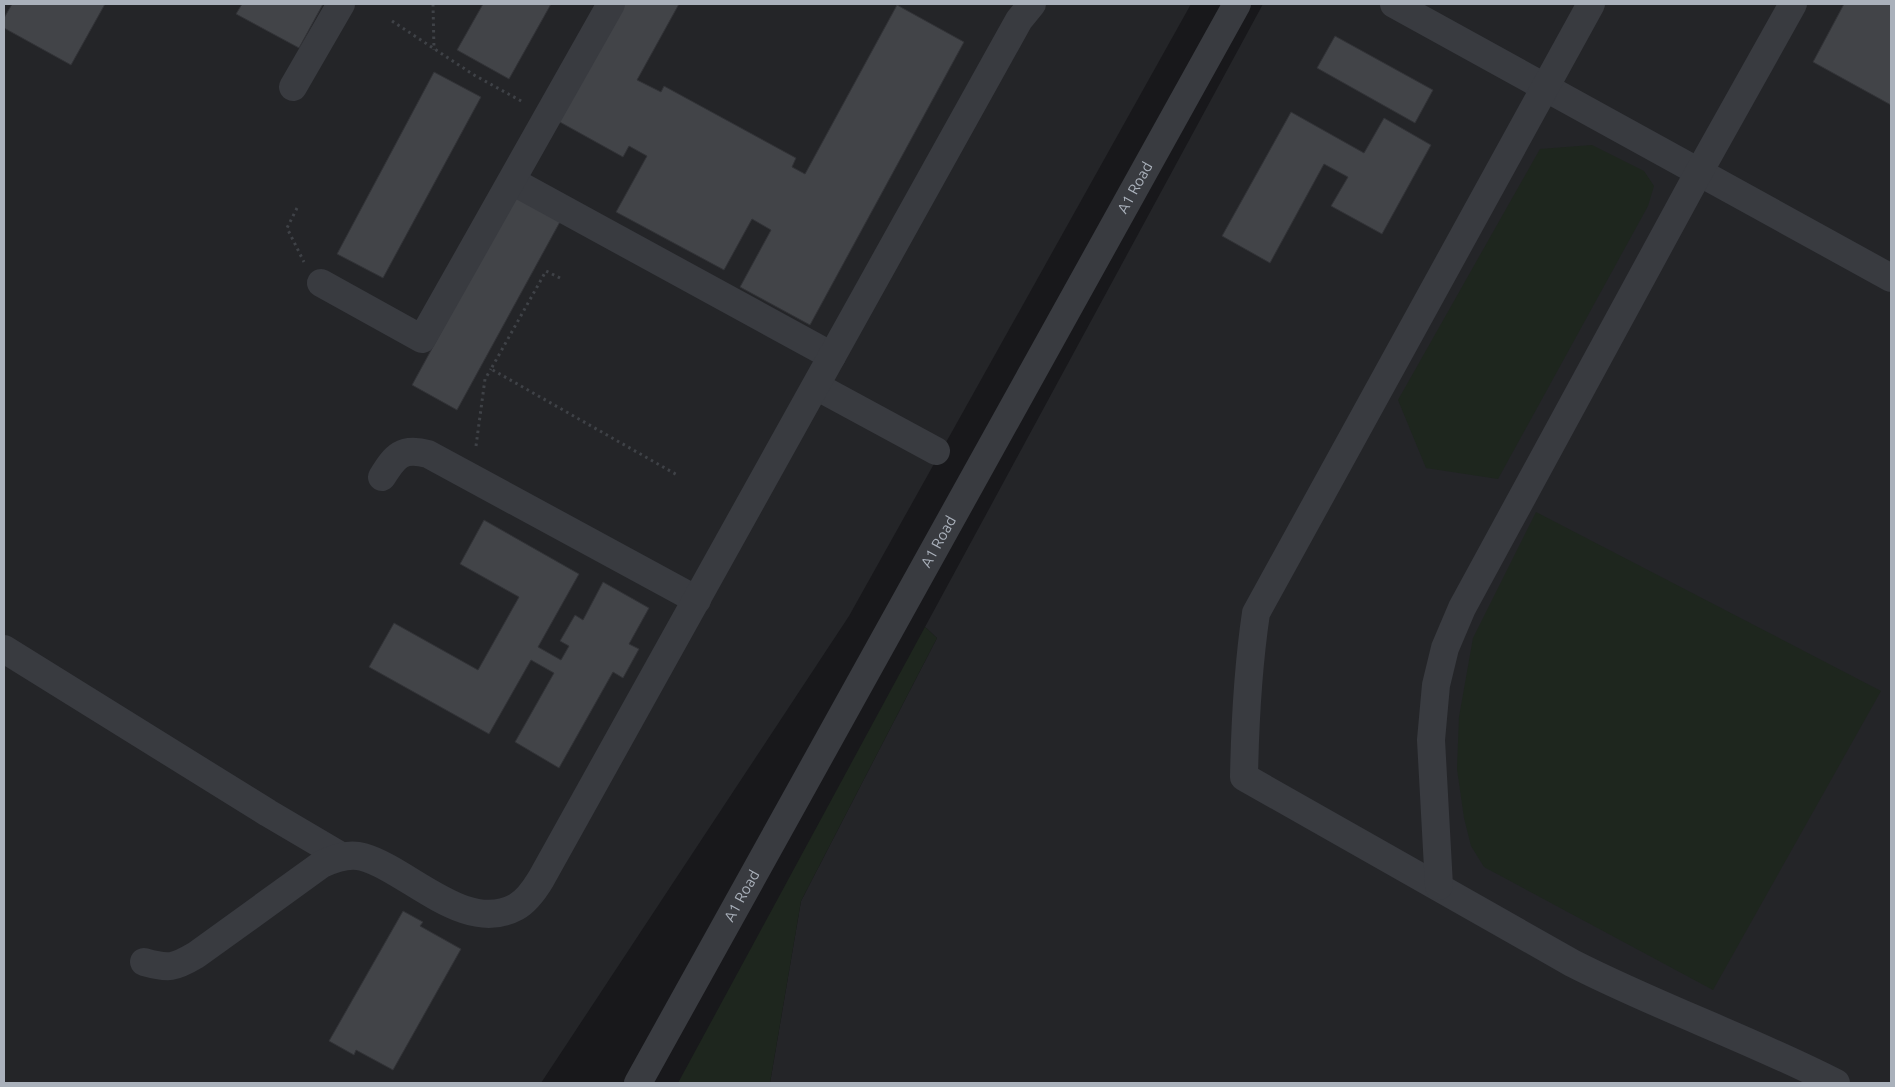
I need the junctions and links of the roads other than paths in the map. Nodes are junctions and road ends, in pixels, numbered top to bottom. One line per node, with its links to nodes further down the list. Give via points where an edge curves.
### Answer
1 (341, 4): 8 (lane)
2 (611, 4): 11 (lane)
3 (1032, 4): 14 (lane, via 1019,20)
4 (1237, 4): 23 (lane, A1 Road)
5 (1394, 4): 9 (lane)
6 (1591, 4): 9 (lane)
7 (1793, 4): 10 (lane)
8 (293, 87)
9 (1545, 87): 10 (lane); 21 (lane, via 1256,613 1249,663 1244,777)
10 (1699, 172): 12 (lane); 21 (lane, via 1462,608 1446,648 1436,685 1431,740)
11 (512, 181): 13 (lane, via 422,339); 14 (lane)
12 (1891, 278)
13 (321, 283)
14 (832, 356): 15 (lane)
15 (816, 386): 16 (lane); 18 (lane)
16 (936, 451)
17 (382, 477): 18 (lane, via 399,455 415,451 428,454)
18 (697, 600): 20 (lane, via 541,879 518,906 502,913 466,910 361,856)
19 (4, 649): 20 (lane)
20 (341, 856): 22 (lane, via 322,864 178,966 162,967)
21 (1439, 886): 24 (lane, via 1620,987 1775,1053)
22 (144, 962)
23 (639, 1081)
24 (1836, 1083)

